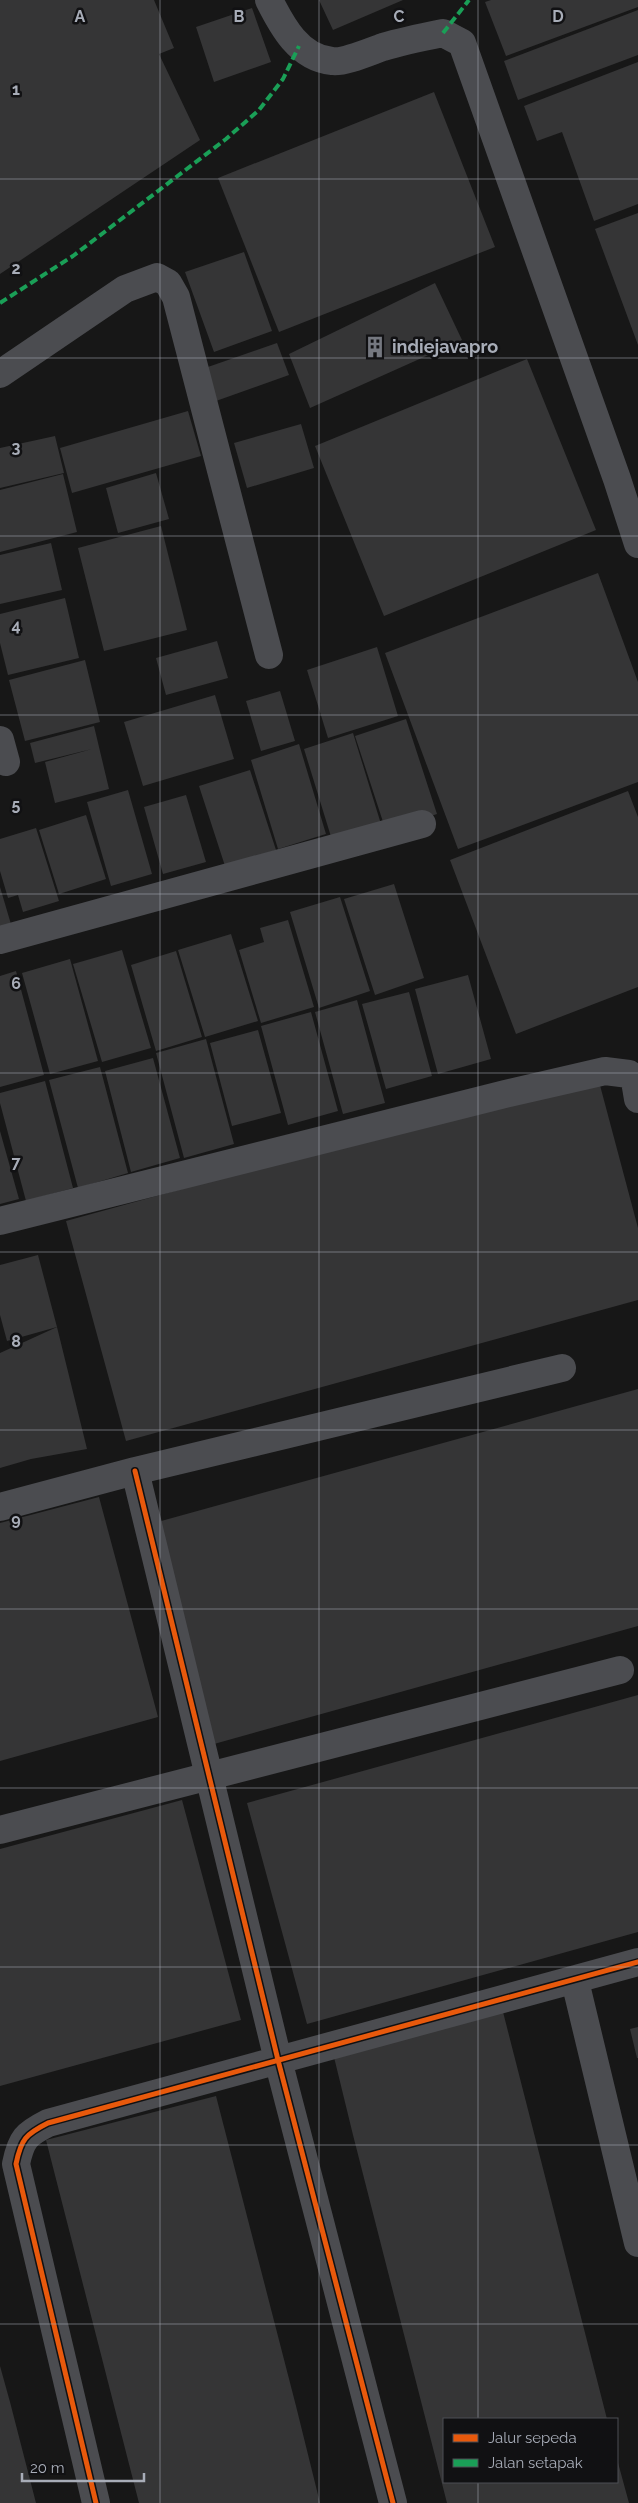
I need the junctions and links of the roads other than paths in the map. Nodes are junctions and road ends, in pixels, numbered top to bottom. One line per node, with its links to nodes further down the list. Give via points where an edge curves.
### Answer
1 (269, 0): 3 (street, via 283,28 299,46 333,62 443,33 462,43)
2 (0, 374): 4 (street, via 125,289 157,277 168,283 176,297)
3 (638, 544)
4 (269, 655)
5 (422, 824): 6 (street)
6 (0, 940)
7 (638, 1099): 8 (street, via 635,1081 629,1074 605,1071)
8 (0, 1221)
9 (562, 1368): 10 (street)
10 (135, 1471): 11 (street); 13 (street)
11 (0, 1507)
12 (620, 1670): 13 (street)
13 (209, 1775): 14 (street); 17 (street)
14 (0, 1830)
15 (638, 1962): 16 (street)
16 (575, 1980): 17 (street); 18 (street)
17 (278, 2060): 19 (street, via 48,2123 30,2132 20,2147 16,2164); 20 (street)
18 (638, 2243)
19 (96, 2503)
20 (393, 2503)

